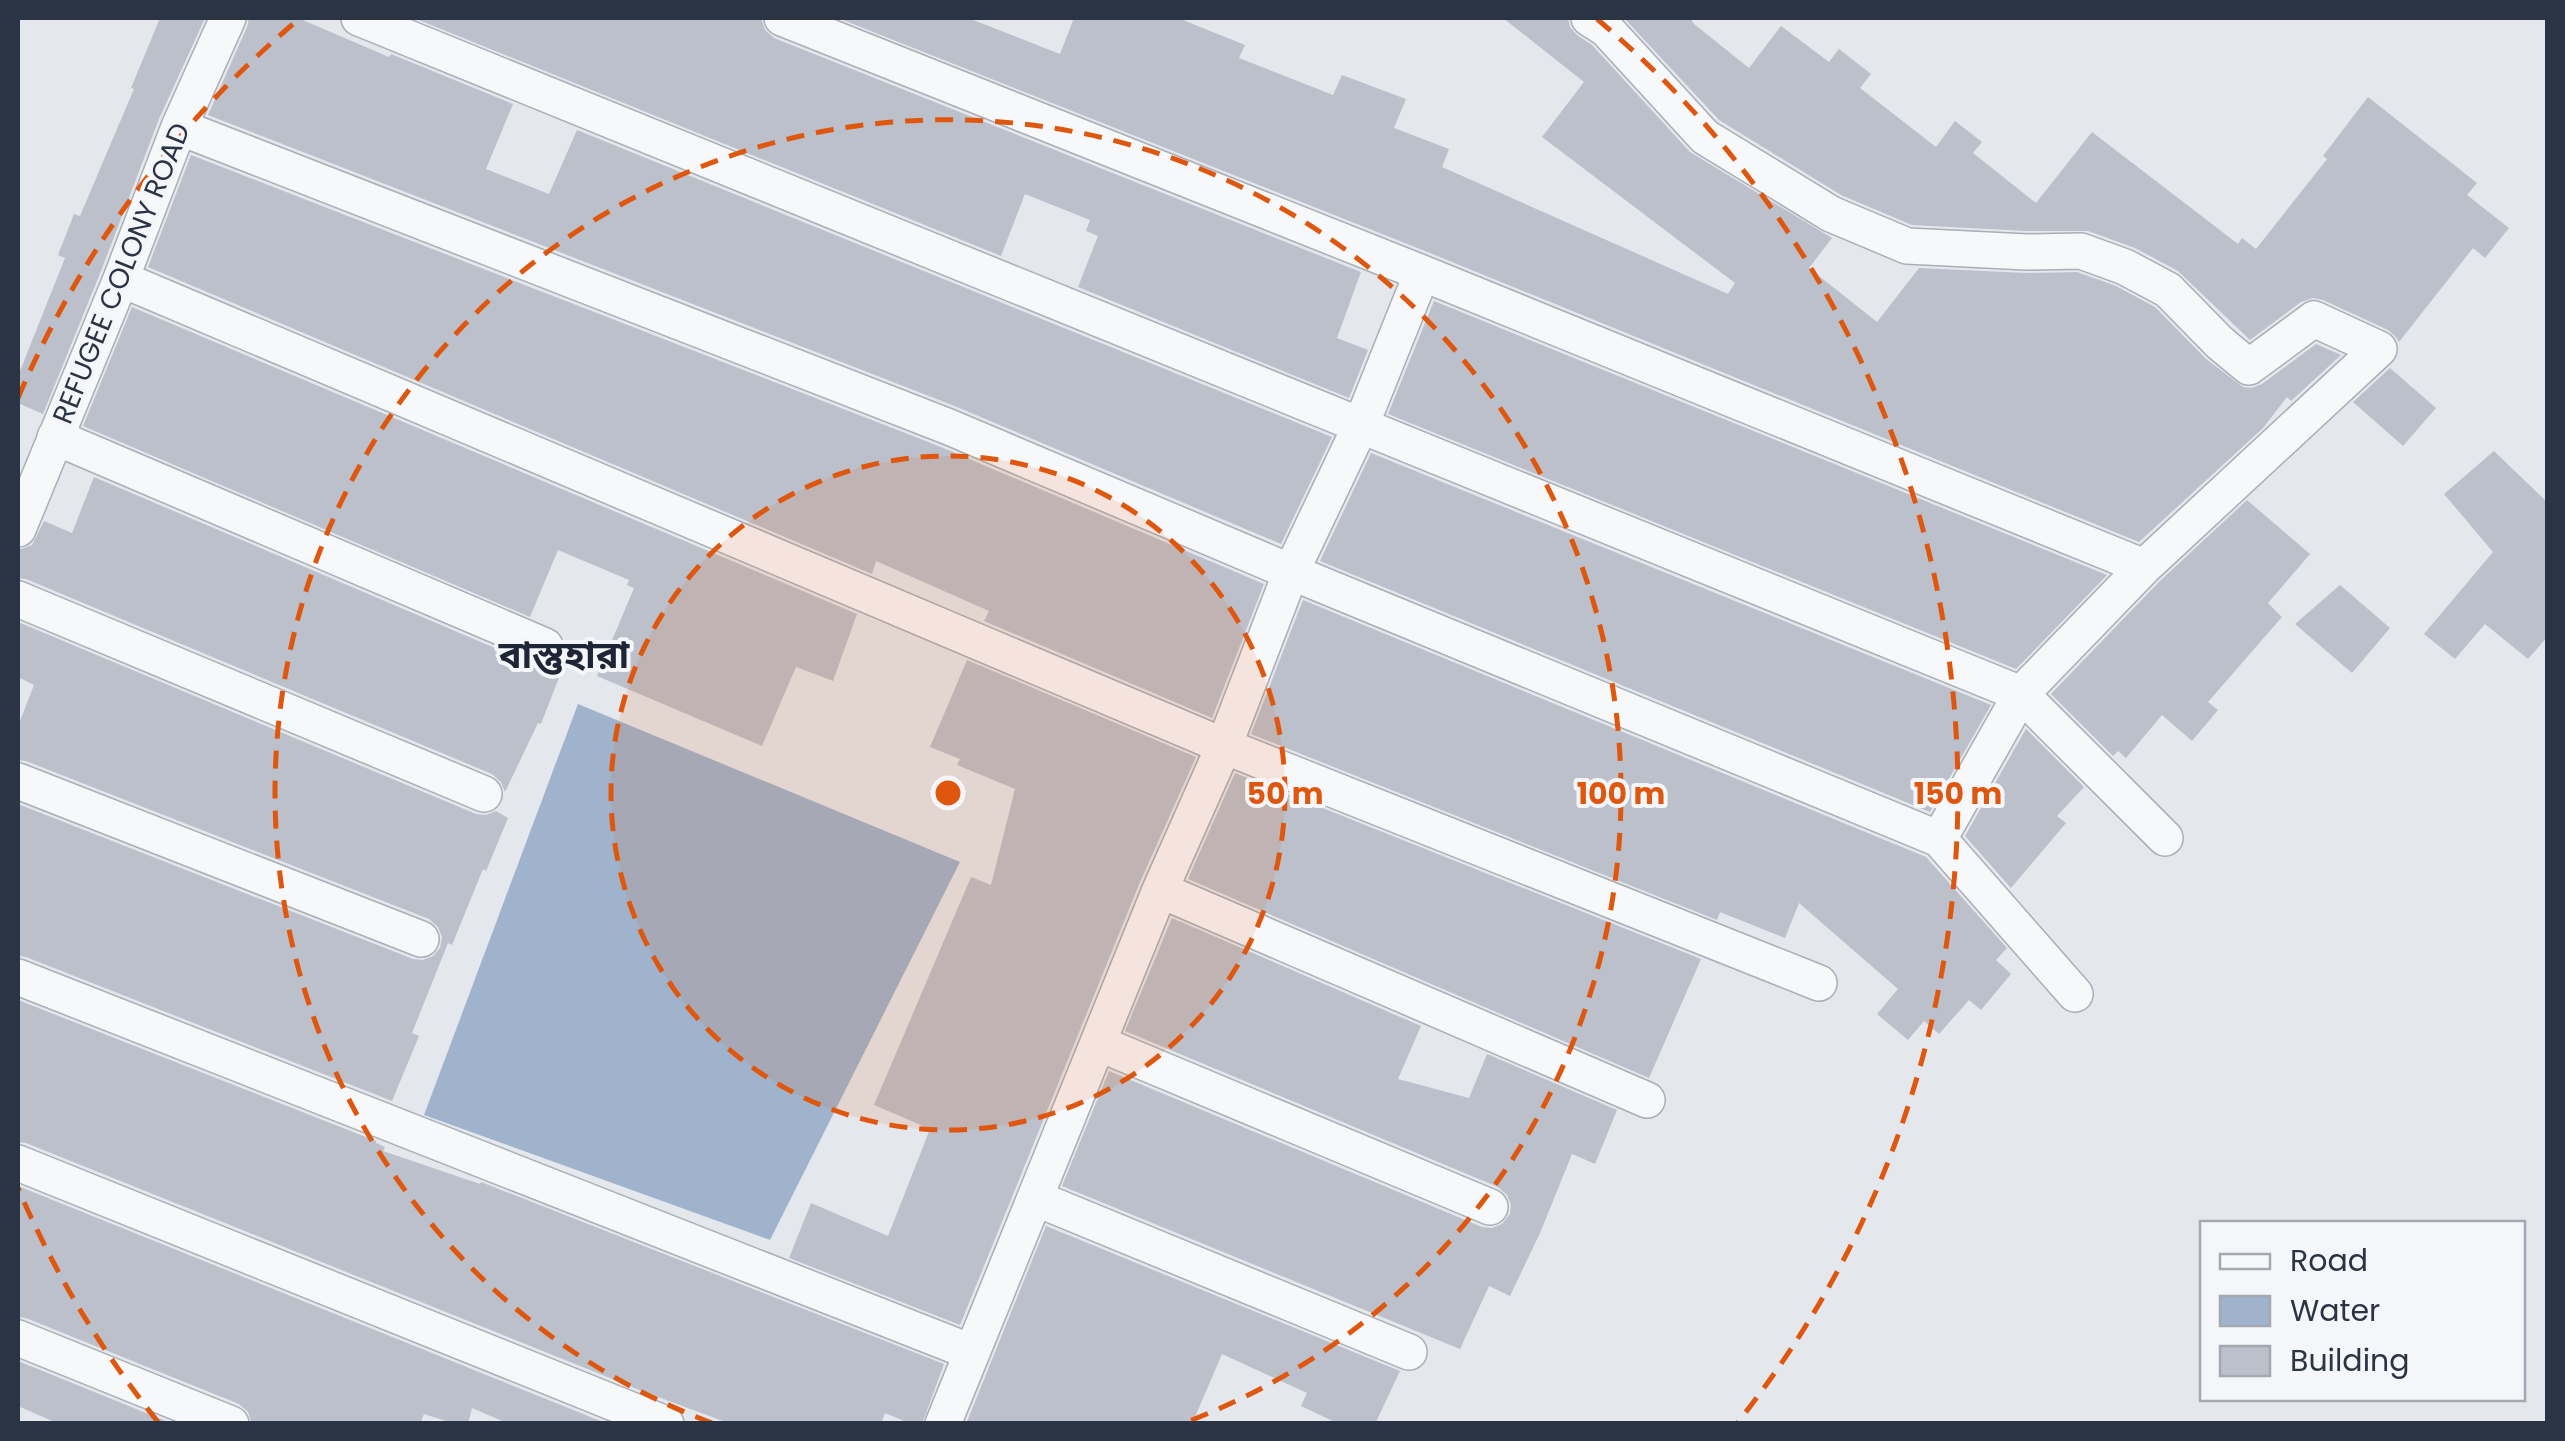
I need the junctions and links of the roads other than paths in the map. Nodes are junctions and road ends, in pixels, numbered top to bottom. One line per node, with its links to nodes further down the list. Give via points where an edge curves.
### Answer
1 (228, 18): 5 (street, REFUGEE COLONY ROAD)
2 (360, 18): 8 (street)
3 (782, 18): 6 (street)
4 (1588, 18): 11 (street, via 1606,28 1706,138 1832,214 1907,246 2081,251 2110,261 2168,290 2249,367 2314,319 2379,349)
5 (179, 128): 7 (street, REFUGEE COLONY ROAD); 12 (street, via 949,427)
6 (1422, 273): 8 (street); 11 (street)
7 (121, 279): 9 (street, REFUGEE COLONY ROAD); 16 (street)
8 (1362, 425): 12 (street); 15 (street)
9 (40, 449): 10 (street, REFUGEE COLONY ROAD); 14 (street)
10 (18, 529)
11 (2144, 568): 15 (street)
12 (1291, 572): 16 (street); 20 (street)
13 (18, 599): 18 (street)
14 (545, 646)
15 (2021, 694): 19 (street); 20 (street)
16 (1224, 746): 21 (street); 24 (street)
17 (18, 780): 22 (street)
18 (484, 794)
19 (2164, 838)
20 (1939, 839): 25 (street)
21 (1160, 890): 26 (street); 27 (street)
22 (421, 938)
23 (18, 976): 32 (street)
24 (1818, 983)
25 (2075, 994)
26 (1098, 1043): 29 (street); 30 (street)
27 (1647, 1100)
28 (18, 1162): 35 (street)
29 (1035, 1198): 32 (street); 33 (street)
30 (1490, 1207)
31 (18, 1338): 34 (street)
32 (971, 1352): 36 (street)
33 (1409, 1352)
34 (231, 1424)
35 (666, 1424)
36 (943, 1424)

